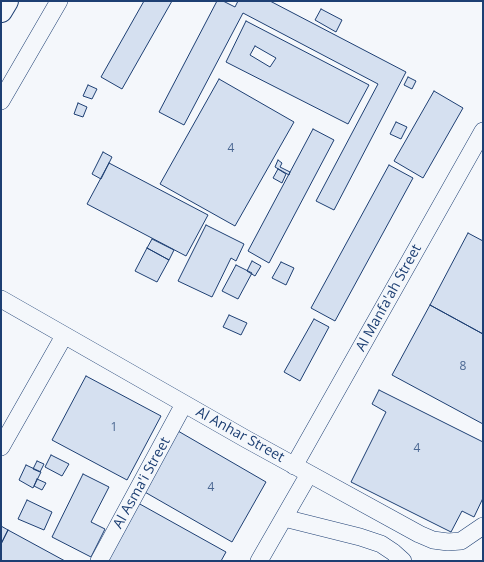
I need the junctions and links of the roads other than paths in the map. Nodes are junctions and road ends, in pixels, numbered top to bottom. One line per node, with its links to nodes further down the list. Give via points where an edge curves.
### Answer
1 (7, 1): 3 (main road)
2 (59, 1): 4 (street)
3 (1, 11)
4 (1, 102)
5 (483, 131): 10 (street, Al Manfa'ah Street)
6 (1, 299): 7 (street, Al Anhar Street)
7 (64, 336): 8 (street, Al Anhar Street); 9 (street)
8 (184, 404): 10 (street, Al Anhar Street); 13 (street, Al Asma'i Street)
9 (1, 447)
10 (302, 470): 11 (street, Al Manfa'ah Street); 12 (street, Al Anhar Street, via 433,540 461,541)
11 (284, 518): 14 (street, Al Manfa'ah Street); 15 (street, via 381,544)
12 (483, 526)
13 (99, 561)
14 (259, 561)
15 (403, 561)

